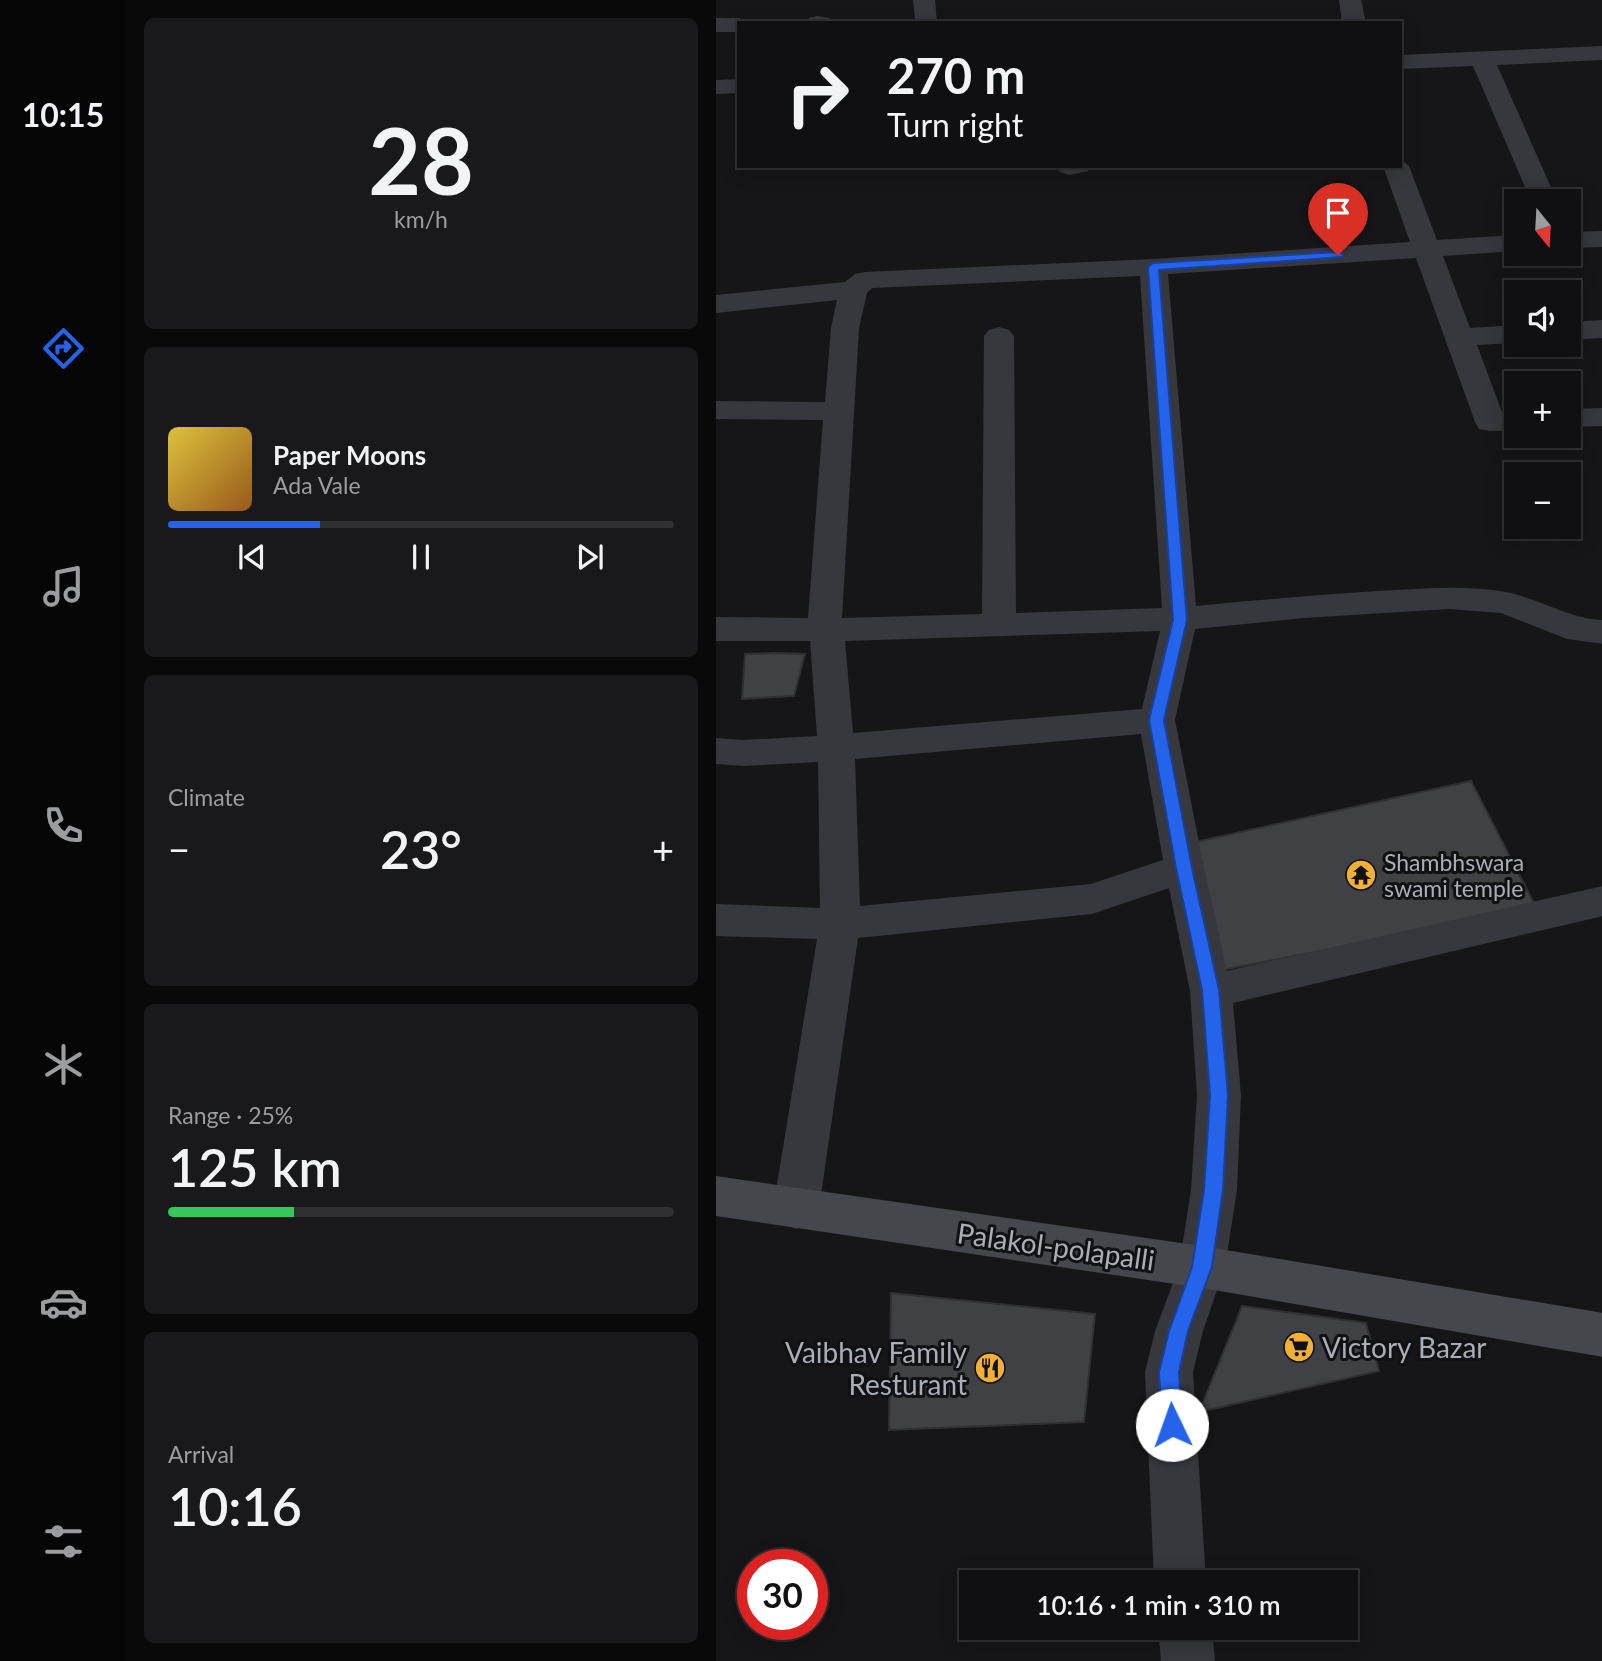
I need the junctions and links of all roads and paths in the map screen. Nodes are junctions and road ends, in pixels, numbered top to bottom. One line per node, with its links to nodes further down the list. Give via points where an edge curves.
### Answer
1 (924, 0): 3 (street)
2 (1350, 0): 4 (street)
3 (926, 21)
4 (1354, 21)
5 (716, 25): 6 (street)
6 (737, 25)
7 (1602, 53): 8 (street)
8 (1482, 59): 9 (street); 13 (street)
9 (1402, 62)
10 (737, 86): 11 (street)
11 (716, 88)
12 (1397, 168): 17 (street)
13 (1539, 189)
14 (1602, 239): 15 (street)
15 (1581, 240)
16 (1504, 244): 17 (street)
17 (1425, 249): 18 (street); 25 (street)
18 (1153, 267): 19 (street, via 865,280); 31 (street)
19 (853, 290): 20 (street); 27 (street)
20 (716, 304)
21 (1602, 329): 22 (street)
22 (1581, 330)
23 (1504, 335): 25 (street)
24 (999, 336): 32 (street)
25 (1458, 338): 30 (street, via 1490,422)
26 (716, 410): 27 (street)
27 (838, 411): 34 (street)
28 (1602, 417): 29 (street)
29 (1581, 418)
30 (1504, 421)
31 (1180, 620): 32 (street); 35 (street, via 1449,598 1502,602 1579,631); 36 (street)
32 (998, 625): 34 (street)
33 (716, 629): 34 (street)
34 (826, 630): 37 (street)
35 (1602, 632)
36 (1157, 720): 37 (street); 39 (street)
37 (836, 748): 38 (street); 42 (street)
38 (716, 751)
39 (1184, 868): 42 (street, via 1092,900); 43 (street)
40 (1602, 901): 43 (street)
41 (716, 920): 42 (street)
42 (840, 925): 45 (street)
43 (1211, 990): 46 (street, via 1219,1095 1214,1190)
44 (716, 1196): 45 (street, Palakol-polapalli)
45 (796, 1209): 46 (street, Palakol-polapalli)
46 (1202, 1267): 47 (street, Palakol-polapalli); 48 (street, via 1169,1372)
47 (1602, 1335)
48 (1179, 1570)
49 (1186, 1640): 50 (street)
50 (1188, 1661)

